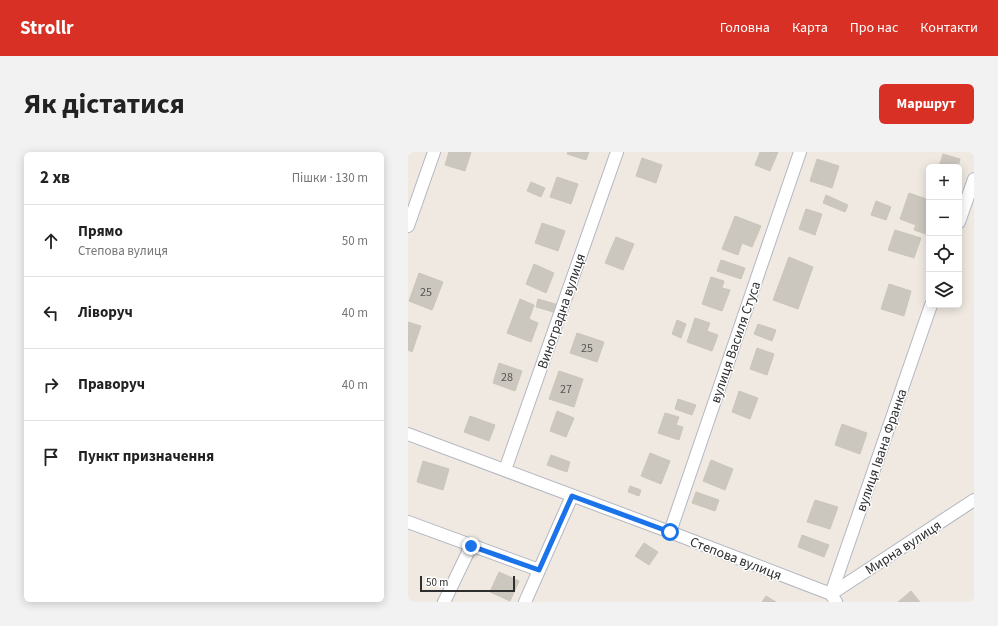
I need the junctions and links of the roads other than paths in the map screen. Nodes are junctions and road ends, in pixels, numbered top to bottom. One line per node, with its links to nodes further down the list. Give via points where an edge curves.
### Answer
1 (434, 152): 6 (street)
2 (617, 152): 9 (street, Виноградна вулиця)
3 (800, 152): 13 (street, вулиця Василя Стуса)
4 (974, 178): 5 (street)
5 (962, 213)
6 (408, 226)
7 (930, 308): 16 (street, вулиця Івана Франка)
8 (408, 434): 9 (street, Степова вулиця)
9 (505, 470): 10 (street, Степова вулиця)
10 (572, 496): 13 (street, Степова вулиця); 15 (street)
11 (974, 500): 16 (street, Мирна вулиця)
12 (408, 522): 14 (street)
13 (670, 532): 16 (street, Степова вулиця)
14 (471, 546): 15 (street); 17 (street)
15 (539, 570): 18 (street)
16 (834, 598)
17 (444, 602)
18 (525, 602)

